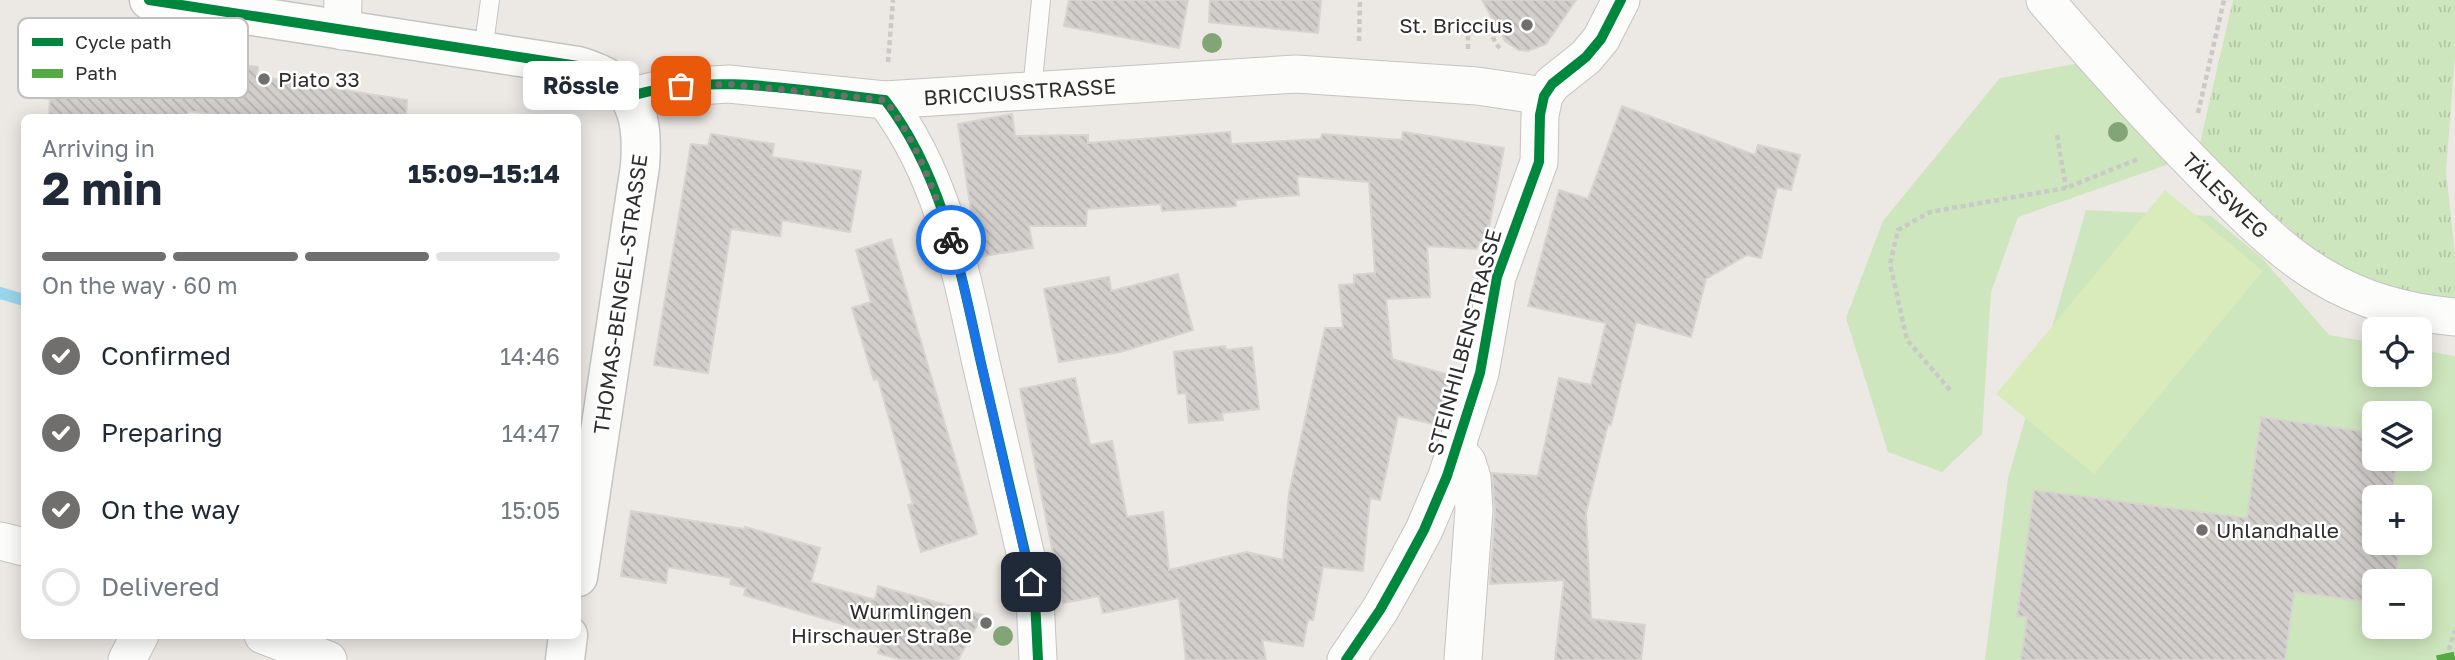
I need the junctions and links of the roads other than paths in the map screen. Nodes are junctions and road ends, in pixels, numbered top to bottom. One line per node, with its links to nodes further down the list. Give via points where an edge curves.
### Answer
1 (149, 0): 6 (main road)
2 (490, 0): 7 (lane)
3 (1041, 0): 8 (lane)
4 (1621, 0): 9 (street, via 1586,57)
5 (2045, 0): 12 (street, TÄLESWEG, via 2181,151 2287,253 2324,278 2365,297)
6 (343, 15): 7 (main road)
7 (483, 51): 10 (main road, via 600,72)
8 (1032, 90): 9 (street, BRICCIUSSTRASSE, via 1296,74 1476,86); 11 (street, BRICCIUSSTRASSE)
9 (1544, 96): 13 (street, STEINHILBENSTRASSE, via 1539,162 1497,278 1479,373)
10 (628, 97): 11 (street, BRICCIUSSTRASSE, via 666,88 729,84); 16 (main road, THOMAS-BENGEL-STRASSE, via 642,128 640,166)
11 (885, 100): 23 (street, via 901,120 928,174 957,257 1035,599)
12 (2455, 317)
13 (1456, 449): 24 (street, STEINHILBENSTRASSE, via 1424,530); 25 (street, STEINHILBENSTRASSE, via 1472,478 1474,510)
14 (0, 541): 15 (street)
15 (21, 546)
16 (581, 557)
17 (138, 639): 20 (street)
18 (273, 639): 21 (street)
19 (568, 639): 22 (main road)
20 (127, 660)
21 (328, 660)
22 (565, 660)
23 (1038, 660)
24 (1346, 660)
25 (1463, 660)

